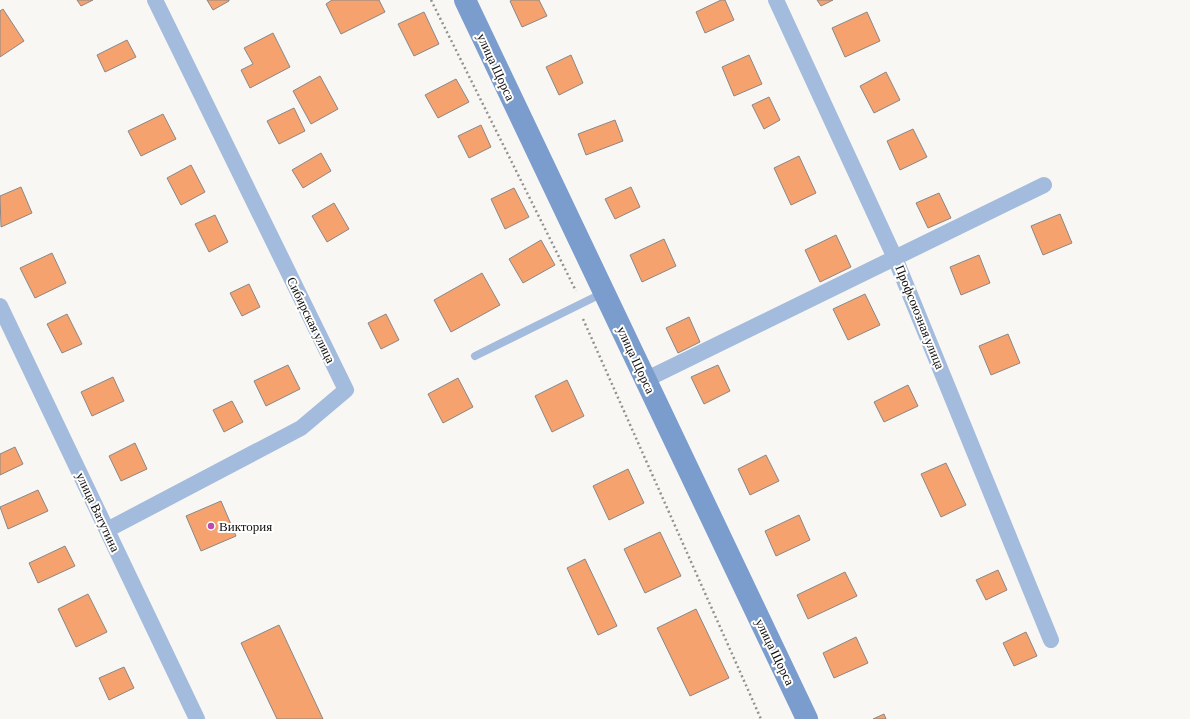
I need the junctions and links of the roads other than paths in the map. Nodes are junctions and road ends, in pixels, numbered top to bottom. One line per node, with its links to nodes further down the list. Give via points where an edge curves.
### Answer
1 (155, 0): 10 (street, Сибирская улица, via 346,390 301,428)
2 (464, 0): 6 (main road, улица Щорса)
3 (776, 0): 5 (street, Профсоюзная улица)
4 (1044, 186): 5 (street)
5 (895, 258): 9 (street); 11 (street, Профсоюзная улица)
6 (604, 292): 8 (lane); 9 (main road, улица Щорса)
7 (0, 306): 10 (street, улица Ватутина)
8 (475, 356)
9 (645, 380): 13 (main road, улица Щорса)
10 (107, 530): 12 (street, улица Ватутина)
11 (1051, 640)
12 (197, 719)
13 (807, 719)

